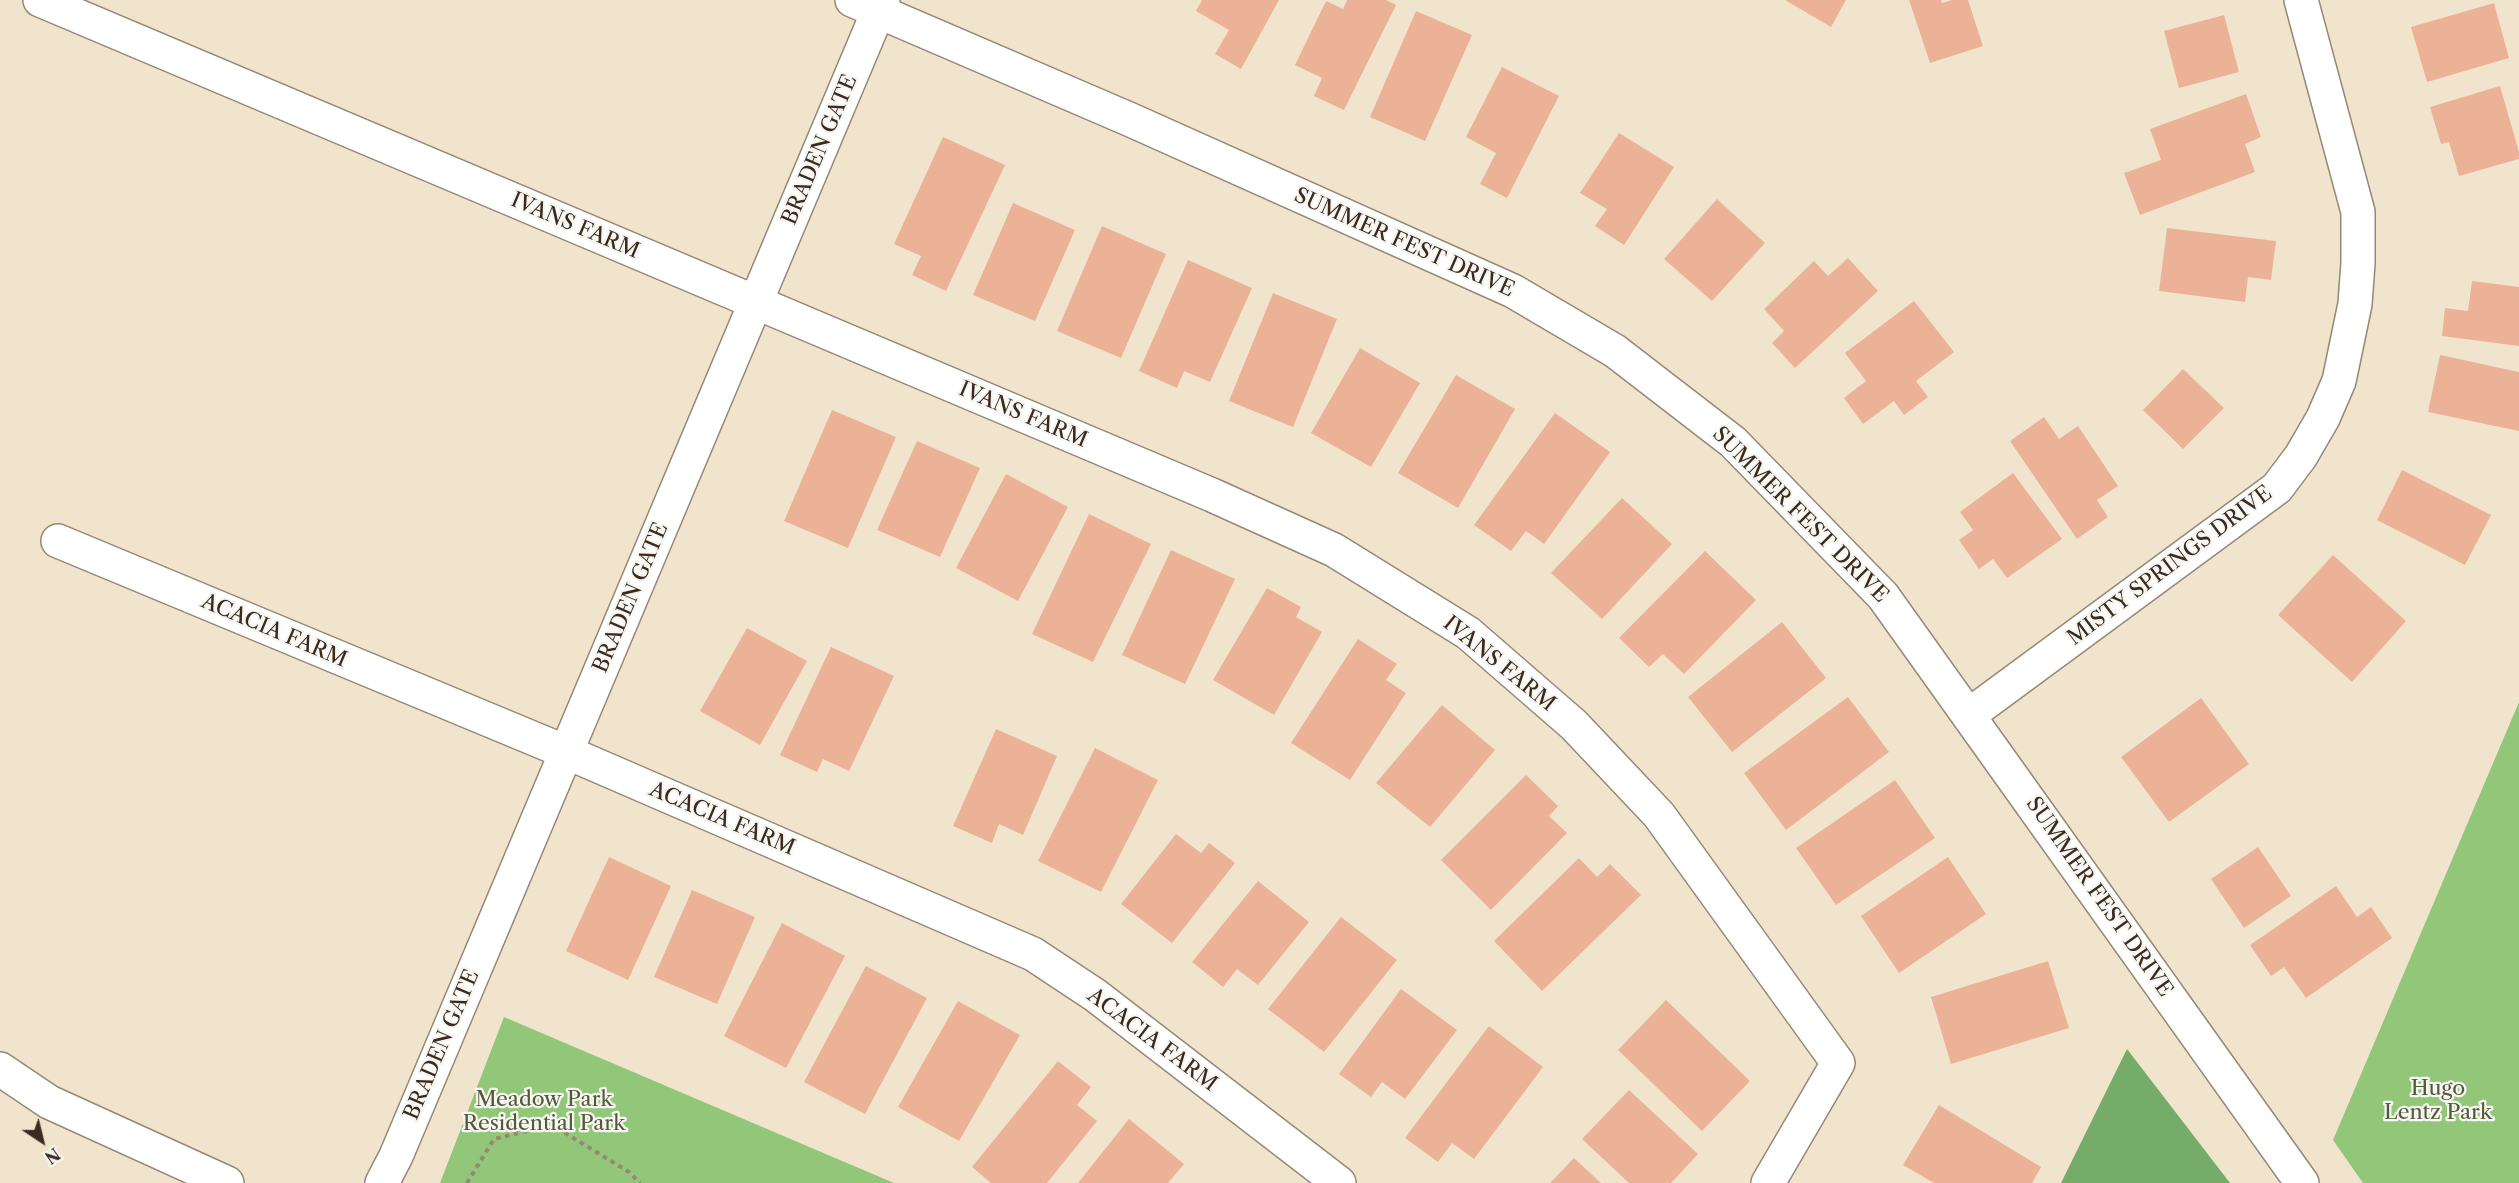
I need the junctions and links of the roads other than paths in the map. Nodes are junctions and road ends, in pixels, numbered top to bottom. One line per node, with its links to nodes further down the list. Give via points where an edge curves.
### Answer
1 (40, 0): 4 (street, IVANS FARM)
2 (2301, 0): 6 (street, MISTY SPRINGS DRIVE, via 2358,212 2355,304 2339,381 2323,418 2277,488)
3 (871, 4): 4 (street, BRADEN GATE); 6 (street, SUMMER FEST DRIVE, via 1513,291 1615,351 1733,442 1875,587)
4 (756, 302): 7 (street, BRADEN GATE); 12 (street, IVANS FARM, via 1334,550 1468,633 1574,725 1659,815 1838,1063)
5 (58, 541): 7 (street, ACACIA FARM)
6 (1969, 715): 13 (street, SUMMER FEST DRIVE)
7 (566, 752): 10 (street, BRADEN GATE); 11 (street, ACACIA FARM, via 1033,954 1095,995)
8 (0, 1069): 9 (street, via 49,1102)
9 (227, 1183)
10 (382, 1183)
11 (1339, 1183)
12 (1768, 1183)
13 (2302, 1183)

